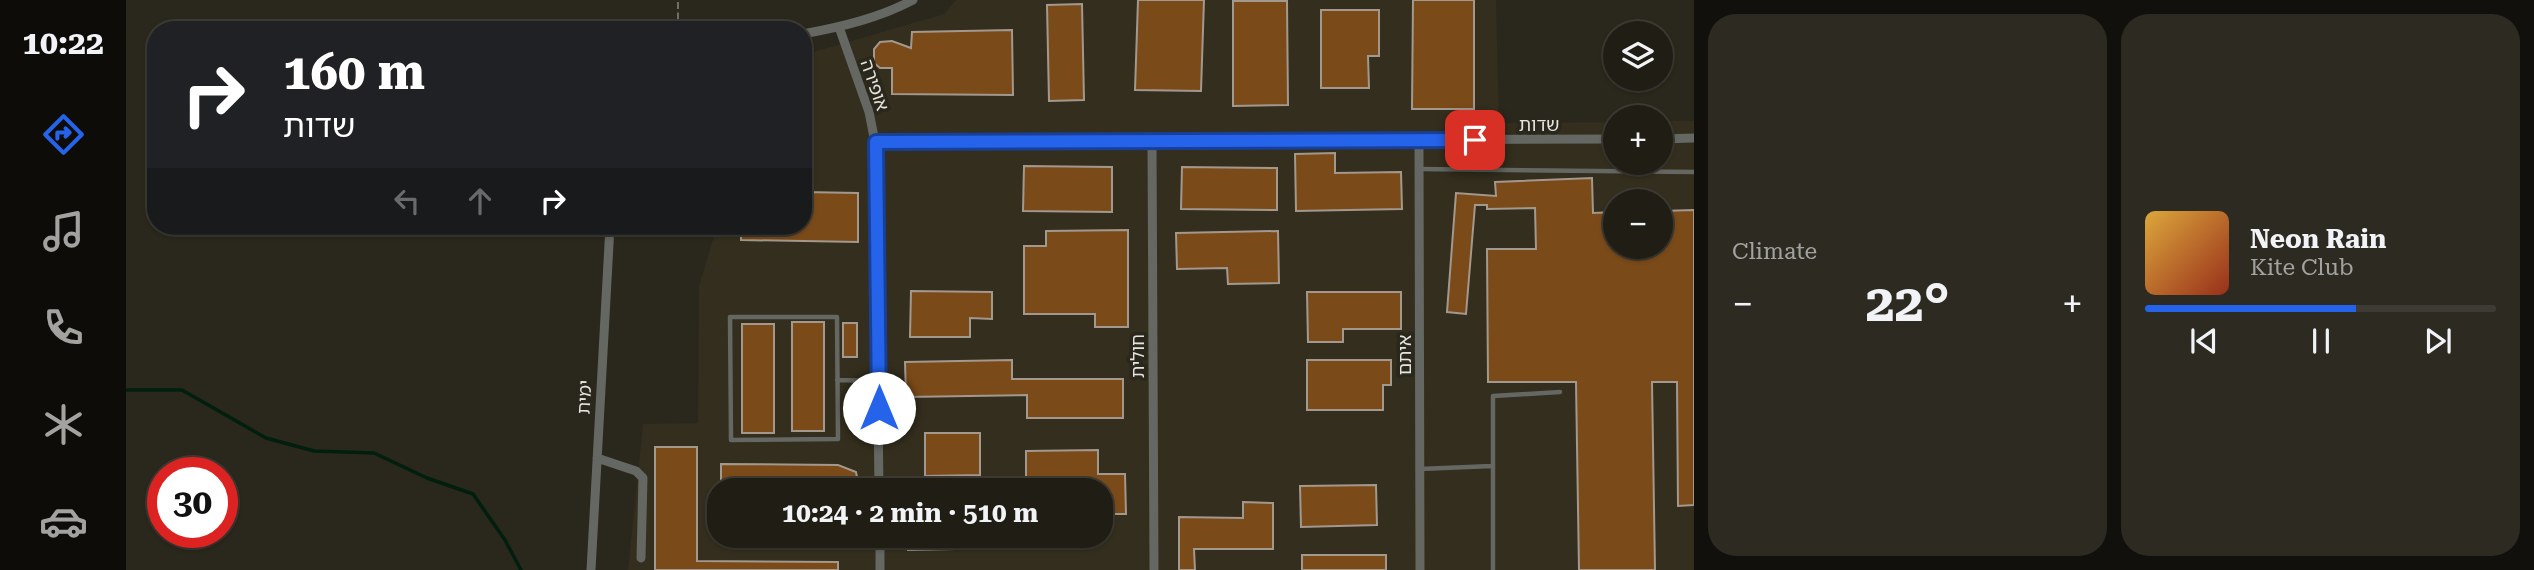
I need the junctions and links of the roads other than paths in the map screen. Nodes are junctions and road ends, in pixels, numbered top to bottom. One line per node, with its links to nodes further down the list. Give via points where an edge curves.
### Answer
1 (913, 0): 2 (street)
2 (839, 27): 3 (street); 9 (street, אופירה)
3 (812, 32)
4 (1694, 138): 6 (street)
5 (1603, 139): 7 (street, שדות)
6 (1673, 139)
7 (1419, 140): 8 (street, שדות); 10 (street, איתם)
8 (1152, 141): 9 (street, שדות); 24 (street, חולית)
9 (876, 142): 14 (street, אופירה)
10 (1419, 169): 11 (lane); 18 (street, איתם)
11 (1694, 172)
12 (609, 235): 16 (street, ימית)
13 (837, 380): 13 (lane, via 837,317 730,317 731,440 838,439); 14 (lane)
14 (878, 381): 19 (street, אופירה)
15 (1560, 392): 17 (lane, via 1493,396)
16 (597, 458): 21 (street, via 636,471 643,478); 22 (street, ימית)
17 (1492, 466): 18 (lane); 26 (lane)
18 (1419, 469): 25 (street, איתם)
19 (879, 478)
20 (880, 548): 23 (street)
21 (641, 558)
22 (591, 570)
23 (880, 570)
24 (1154, 570)
25 (1420, 570)
26 (1493, 570)

